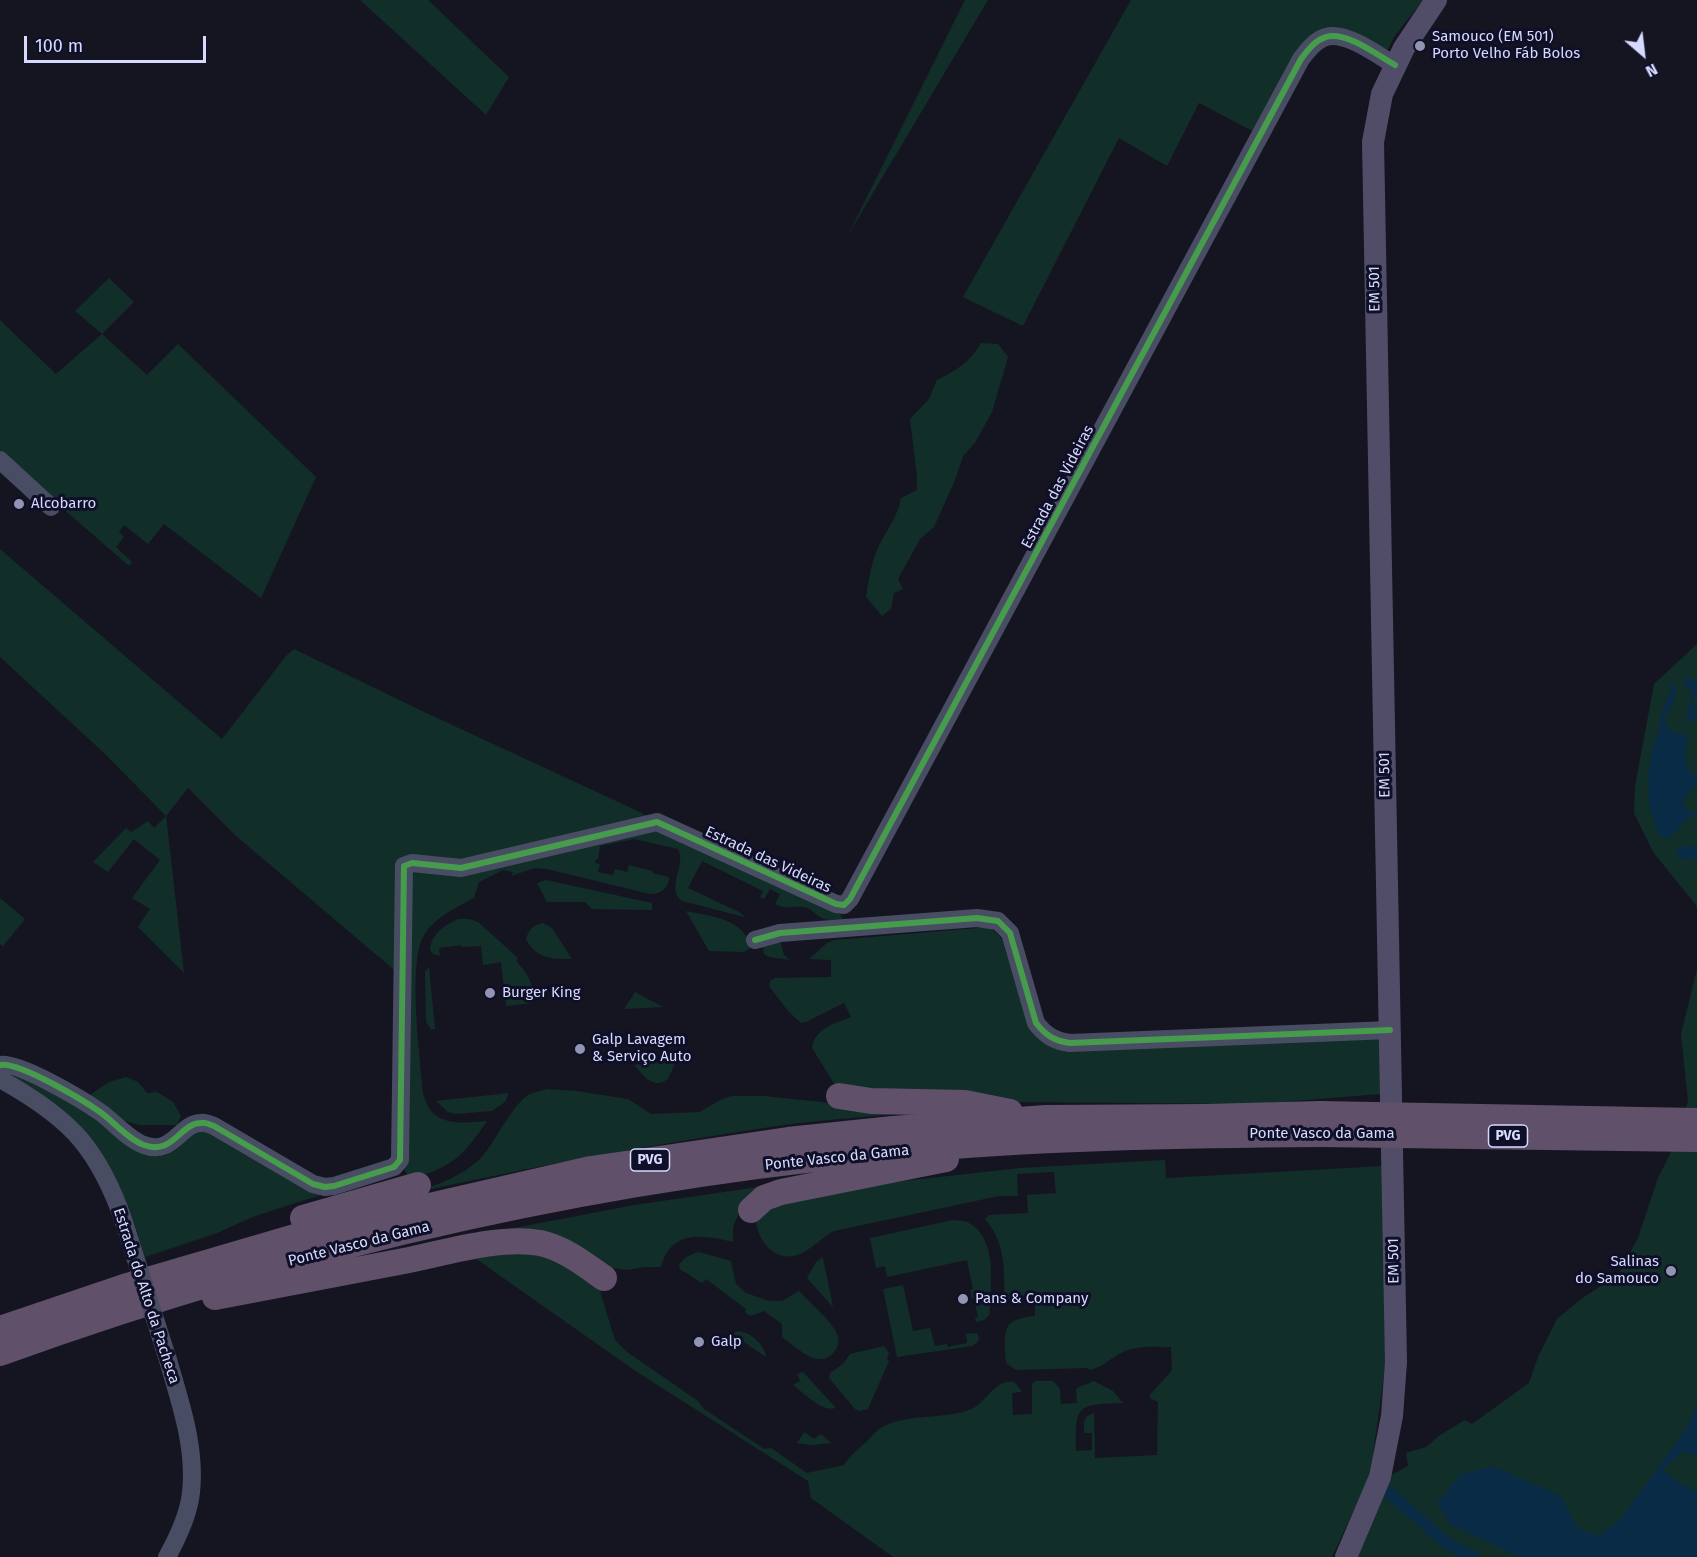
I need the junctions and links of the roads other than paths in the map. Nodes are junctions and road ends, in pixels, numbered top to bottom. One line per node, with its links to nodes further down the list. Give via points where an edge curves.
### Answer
1 (1436, 0): 2 (main road, EM 501 / EM 501)
2 (1395, 65): 6 (main road, EM 501 / EM 501, via 1382,94 1373,142); 7 (street, Estrada das Videiras, via 1340,36 1325,37 1301,59 844,905 657,822 461,868 412,862 404,866 400,1160 394,1167 334,1186 313,1184 201,1122 165,1146 141,1145 65,1090 27,1072)
3 (0, 460): 4 (street)
4 (51, 507)
5 (755, 940): 6 (street, via 780,933 977,918 998,921 1010,933 1036,1023 1056,1041 1070,1043)
6 (1390, 1030): 22 (main road, EM 501 / EM 501, via 1396,1362 1392,1416 1380,1477)
7 (0, 1065)
8 (0, 1078): 21 (street, Estrada do Alto da Pacheca, bridge, via 50,1112 81,1140 104,1175 124,1222 181,1404 191,1452 191,1493 177,1539)
9 (839, 1096): 10 (highway, via 871,1101 965,1103)
10 (1046, 1118): 12 (highway, Ponte Vasco da Gama / PVG, via 1205,1117); 18 (highway, Ponte Vasco da Gama / PVG, via 789,1140 591,1169 295,1237)
11 (1697, 1121): 12 (highway, Ponte Vasco da Gama / PVG, bridge)
12 (1320, 1124): 13 (highway, Ponte Vasco da Gama / PVG, bridge); 14 (highway, Ponte Vasco da Gama / PVG)
13 (1697, 1139)
14 (1029, 1141): 16 (highway, via 781,1191); 19 (highway, Ponte Vasco da Gama / PVG, via 758,1166 522,1206 303,1257)
15 (418, 1185): 18 (highway, via 186,1252 73,1294)
16 (750, 1209)
17 (604, 1278): 19 (highway, via 552,1246 508,1242)
18 (0, 1327)
19 (68, 1329): 20 (highway, Ponte Vasco da Gama / PVG)
20 (0, 1353)
21 (167, 1557)
22 (1346, 1557)

